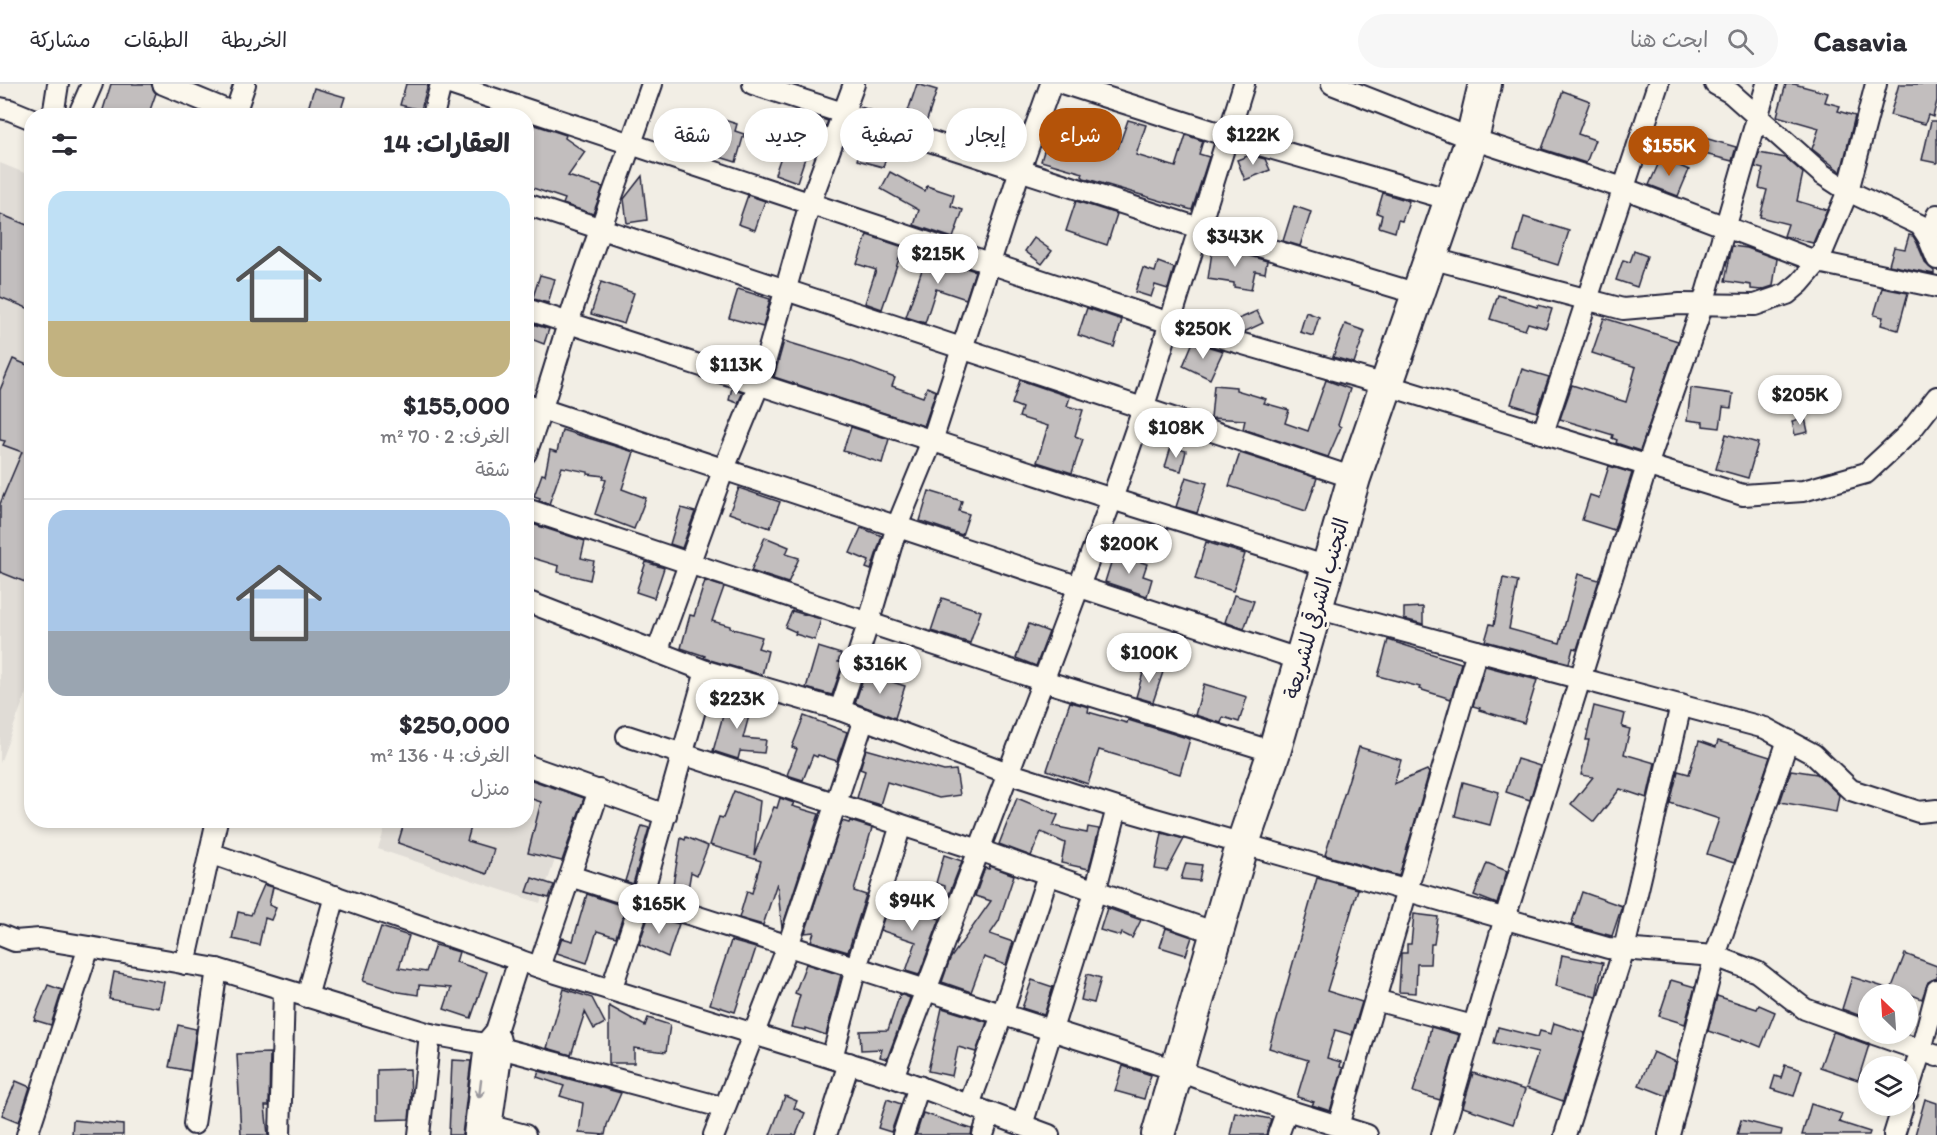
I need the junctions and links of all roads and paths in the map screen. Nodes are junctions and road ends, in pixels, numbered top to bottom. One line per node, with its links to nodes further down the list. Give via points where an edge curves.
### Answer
1 (58, 84): 20 (street)
2 (92, 84): 21 (street)
3 (163, 84): 22 (street)
4 (245, 84): 23 (street)
5 (441, 84): 24 (street)
6 (450, 84): 25 (street)
7 (652, 84): 35 (street)
8 (753, 84): 28 (street)
9 (854, 84): 26 (street)
10 (1051, 84): 36 (street)
11 (1065, 84): 32 (street)
12 (1244, 84): 32 (street)
13 (1332, 84): 33 (street)
14 (1485, 84): 33 (main road, التجنب الشرقي للشريعة)
15 (1658, 84): 37 (street)
16 (1714, 84): 30 (street, via 1731,93)
17 (1767, 84): 30 (street)
18 (1876, 84): 38 (street)
19 (0, 108): 29 (street)
20 (54, 108)
21 (82, 108)
22 (220, 108)
23 (238, 108)
24 (435, 108)
25 (522, 108)
26 (846, 108)
27 (534, 112): 35 (street)
28 (840, 112)
29 (24, 116)
30 (1758, 118): 38 (street, via 1822,174); 43 (street)
31 (840, 124): 40 (street)
32 (1228, 136): 39 (street); 44 (street)
33 (1472, 139): 37 (street); 39 (main road, التجنب الشرقي للشريعة)
34 (934, 142): 36 (street)
35 (631, 144): 40 (street); 45 (street)
36 (1020, 170): 44 (street); 50 (street)
37 (1623, 188): 43 (street); 54 (street)
38 (1848, 191): 46 (street, via 1920,225); 49 (street)
39 (1450, 200): 47 (main road, التجنب الشرقي للشريعة)
40 (810, 203): 50 (street); 52 (street)
41 (534, 207): 45 (street)
42 (1937, 215): 46 (street)
43 (1726, 227): 49 (street); 55 (street)
44 (1199, 228): 53 (street); 58 (street)
45 (599, 229): 52 (street); 57 (street)
46 (1928, 237): 48 (street)
47 (1430, 258): 53 (main road, التجنب الشرقي للشريعة); 54 (street)
48 (1937, 260)
49 (1818, 262): 51 (street); 55 (street, via 1787,294 1755,305)
50 (990, 263): 58 (street); 59 (street)
51 (1937, 287)
52 (785, 291): 59 (street); 60 (street)
53 (1418, 294): 61 (main road, التجنب الشرقي للشريعة)
54 (1586, 299): 55 (street, via 1623,309); 65 (street)
55 (1703, 304): 67 (street)
56 (534, 311): 57 (street)
57 (568, 322): 60 (street); 63 (street)
58 (1170, 323): 61 (street); 64 (street)
59 (963, 350): 64 (street); 66 (street)
60 (759, 384): 66 (street); 68 (street)
61 (1386, 385): 65 (street); 69 (main road, التجنب الشرقي للشريعة)
62 (1937, 398): 67 (street, via 1909,433 1866,473 1803,491 1743,495)
63 (535, 407): 68 (street)
64 (1143, 409): 69 (street); 70 (street)
65 (1543, 434): 67 (street)
66 (932, 441): 70 (street); 72 (street)
67 (1647, 465): 83 (street)
68 (723, 471): 72 (street); 73 (street)
69 (1354, 478): 74 (main road, التجنب الشرقي للشريعة)
70 (1112, 499): 74 (street); 75 (street)
71 (534, 512): 73 (street)
72 (897, 526): 75 (street); 78 (street)
73 (689, 562): 78 (street); 80 (street)
74 (1328, 567): 77 (main road, التجنب الشرقي للشريعة)
75 (1080, 587): 81 (street); 84 (street)
76 (534, 604): 80 (street)
77 (1316, 608): 79 (street); 81 (main road, التجنب الشرقي للشريعة)
78 (869, 621): 84 (street); 86 (street)
79 (1477, 651): 83 (street); 106 (street)
80 (657, 652): 82 (street)
81 (1301, 660): 90 (main road, التجنب الشرقي للشريعة)
82 (706, 671): 86 (street); 91 (street)
83 (1580, 678): 85 (street); 110 (street)
84 (1044, 681): 90 (street); 93 (street)
85 (1680, 705): 89 (street, via 1765,728); 115 (street)
86 (840, 710): 87 (street)
87 (864, 719): 93 (street); 95 (street)
88 (627, 735): 91 (street)
89 (1788, 740): 97 (street, via 1814,754 1851,790 1919,812); 116 (street)
90 (1274, 752): 101 (main road, التجنب الشرقي للشريعة)
91 (682, 754): 95 (street); 98 (street)
92 (534, 768): 94 (street)
93 (1008, 773): 96 (street); 102 (street)
94 (599, 790): 98 (street); 105 (street)
95 (836, 804): 99 (street); 113 (street)
96 (1117, 808): 101 (street); 107 (street)
97 (1937, 810)
98 (666, 815): 109 (street)
99 (901, 825): 102 (street); 120 (street)
100 (215, 828): 103 (street)
101 (1243, 843): 106 (street); 111 (main road, التجنب الشرقي للشريعة)
102 (979, 850): 104 (street); 125 (street)
103 (210, 853): 108 (street); 118 (street)
104 (1047, 875): 107 (street); 128 (street)
105 (570, 876): 109 (street); 119 (street)
106 (1407, 890): 110 (street); 127 (street)
107 (1095, 892): 111 (street); 131 (street)
108 (335, 896): 117 (street); 126 (street)
109 (641, 900): 113 (street); 123 (street)
110 (1505, 918): 115 (street, via 1608,948); 129 (street)
111 (1216, 933): 138 (main road, التجنب الشرقي للشريعة)
112 (0, 935): 114 (street, via 15,941 40,939)
113 (788, 946): 120 (street); 133 (street)
114 (89, 947): 118 (street); 151 (street)
115 (1624, 949): 116 (street); 164 (street)
116 (1715, 956): 130 (street, via 1757,972 1805,1009); 165 (street)
117 (519, 960): 119 (street); 134 (street)
118 (185, 964): 121 (street)
119 (539, 967): 123 (street)
120 (856, 968): 125 (street); 137 (street)
121 (217, 969): 122 (street); 147 (street)
122 (284, 990): 126 (street); 152 (street)
123 (610, 990): 133 (street)
124 (1937, 990): 136 (street)
125 (926, 991): 128 (street); 140 (street)
126 (307, 997): 132 (street)
127 (1375, 1000): 129 (street); 149 (street)
128 (1002, 1015): 131 (street); 142 (street)
129 (1473, 1026): 163 (street)
130 (1858, 1028)
131 (1052, 1031): 138 (street); 148 (street)
132 (430, 1034): 134 (street); 153 (street)
133 (755, 1034): 137 (street); 143 (street)
134 (494, 1041): 143 (street); 150 (street)
135 (1903, 1044): 136 (street)
136 (1929, 1053): 139 (street)
137 (840, 1061): 140 (street); 156 (street)
138 (1176, 1070): 144 (street); 160 (main road, التجنب الشرقي للشريعة)
139 (1918, 1073)
140 (893, 1077): 141 (street)
141 (919, 1086): 142 (street); 157 (street)
142 (969, 1105): 145 (street)
143 (725, 1108): 155 (street)
144 (1287, 1110): 149 (street); 161 (street)
145 (990, 1113): 148 (street); 158 (street)
146 (1900, 1116): 166 (street)
147 (194, 1124)
148 (1022, 1125): 159 (street)
149 (1338, 1126): 162 (street)
150 (485, 1132): 154 (street)
151 (27, 1135)
152 (280, 1135)
153 (419, 1135)
154 (525, 1135)
155 (714, 1135)
156 (826, 1135)
157 (903, 1135)
158 (983, 1135)
159 (1049, 1135)
160 (1158, 1135)
161 (1278, 1135)
162 (1365, 1135)
163 (1442, 1135)
164 (1565, 1135)
165 (1669, 1135)
166 (1894, 1135)

